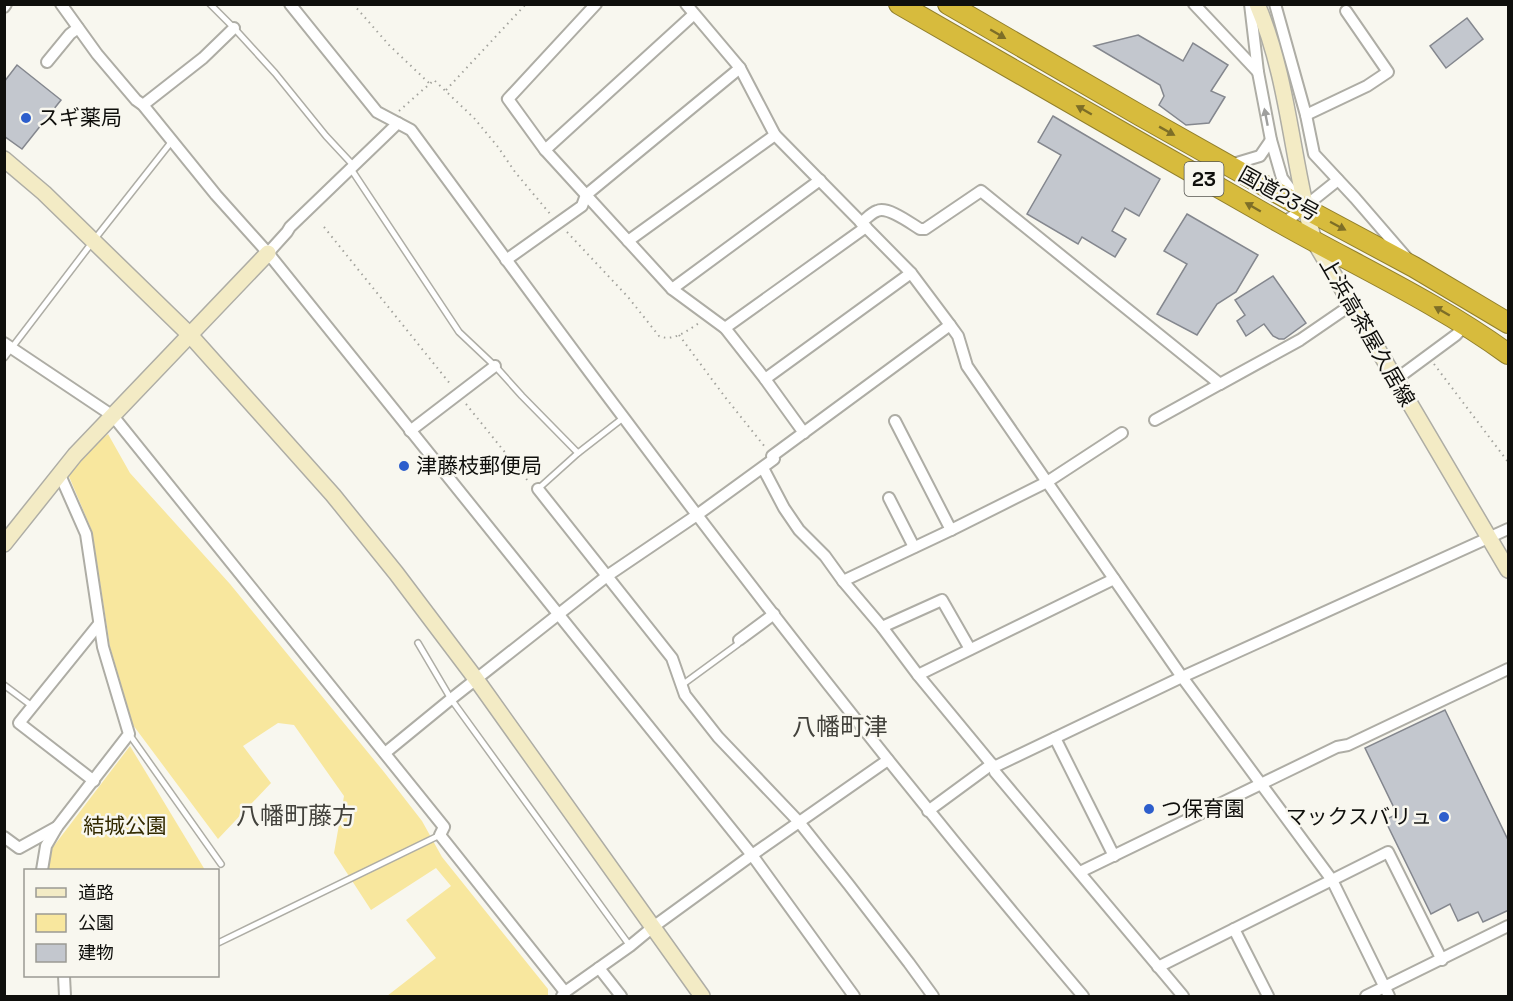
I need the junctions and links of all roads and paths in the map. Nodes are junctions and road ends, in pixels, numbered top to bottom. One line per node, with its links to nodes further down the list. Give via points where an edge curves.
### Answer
1 (61, 4): 16 (street)
2 (210, 4): 17 (lane)
3 (290, 4): 25 (street, via 376,112)
4 (353, 4): 21 (path)
5 (526, 4): 22 (path)
6 (596, 4): 29 (street, via 508,99)
7 (686, 4): 15 (street)
8 (899, 4): 38 (highway, 国道23号 / 23, one-way to 8)
9 (948, 4): 31 (highway, 国道23号 / 23, one-way to 31)
10 (1194, 4): 20 (street)
11 (1250, 4): 20 (street)
12 (1257, 4): 36 (street, 上浜高茶屋久居線, via 1278,73)
13 (1275, 4): 24 (street)
14 (1346, 11): 24 (street, via 1388,72)
15 (693, 15): 19 (street); 29 (street)
16 (78, 28): 18 (street); 23 (street)
17 (234, 28): 23 (street); 32 (lane)
18 (48, 62)
19 (740, 68): 26 (street); 35 (street)
20 (1258, 72): 27 (street, one-way to 20)
21 (430, 84): 22 (path, via 434,80); 25 (path)
22 (446, 91): 37 (path, via 482,127)
23 (143, 105): 28 (street)
24 (1306, 114): 34 (street, via 1314,154)
25 (394, 121): 32 (street); 45 (street, via 411,130)
26 (775, 135): 33 (street); 42 (street)
27 (1271, 140): 31 (street, via 1260,156); 36 (street, via 1282,178)
28 (172, 141): 41 (lane); 44 (street)
29 (545, 150): 35 (street)
30 (4, 159): 41 (street)
31 (1230, 165): 36 (highway, 国道23号 / 23)
32 (352, 167): 44 (street); 60 (lane, via 459,332)
33 (820, 180): 39 (street); 48 (street)
34 (1338, 180): 36 (street); 46 (street)
35 (586, 195): 37 (street, via 582,206); 42 (street)
36 (1304, 208): 38 (street); 43 (street, 上浜高茶屋久居線); 46 (highway, 国道23号 / 23, one-way to 46)
37 (558, 223): 45 (street); 56 (path, via 659,336 667,339)
38 (1282, 224): 43 (highway, 国道23号 / 23)
39 (864, 225): 47 (street); 54 (street); 63 (street, via 874,212 883,210 925,229 981,191)
40 (324, 226): 64 (path)
41 (94, 240): 55 (street); 57 (lane)
42 (628, 241): 48 (street)
43 (1314, 241): 49 (street, 上浜高茶屋久居線); 53 (highway, 国道23号 / 23, one-way to 43)
44 (268, 253): 55 (street); 69 (street)
45 (506, 260): 66 (street)
46 (1414, 267): 51 (highway, 国道23号 / 23)
47 (911, 273): 52 (street); 61 (street)
48 (672, 289): 50 (street)
49 (1351, 305): 62 (street, 上浜高茶屋久居線); 63 (street, via 1300,340)
50 (708, 316): 54 (street); 56 (path)
51 (1509, 323)
52 (950, 324): 70 (street); 77 (street, via 967,366)
53 (1465, 325): 58 (highway, 国道23号 / 23); 59 (street)
54 (725, 328): 61 (street)
55 (190, 335): 65 (street); 100 (street, via 333,495)
56 (680, 335): 73 (path)
57 (7, 350): 65 (street)
58 (1509, 354)
59 (1427, 356): 62 (street); 74 (path)
60 (495, 366): 64 (street); 72 (lane)
61 (765, 380): 70 (street)
62 (1395, 380): 83 (street, 上浜高茶屋久居線)
63 (1220, 384): 67 (street)
64 (458, 394): 69 (street); 78 (path)
65 (113, 416): 76 (street); 107 (street)
66 (623, 418): 72 (lane); 80 (street)
67 (1155, 420)
68 (895, 421): 82 (street)
69 (410, 431): 91 (street)
70 (804, 433): 73 (street)
71 (1122, 433): 77 (street)
72 (578, 453): 78 (lane)
73 (773, 457): 75 (street)
74 (1509, 462)
75 (763, 468): 80 (street); 89 (street, via 799,530)
76 (60, 475): 84 (street); 92 (street, via 86,534)
77 (1047, 482): 82 (street); 88 (street)
78 (538, 489): 87 (street)
79 (889, 498): 85 (street)
80 (697, 515): 87 (street); 90 (street)
81 (1509, 529): 83 (street)
82 (951, 530): 85 (street)
83 (1490, 538): 86 (street, 上浜高茶屋久居線); 99 (street)
84 (4, 544)
85 (914, 547): 89 (street)
86 (1509, 570)
87 (607, 576): 91 (street); 102 (street, via 672,658)
88 (1114, 579): 96 (street); 99 (street)
89 (843, 581): 93 (street)
90 (774, 614): 94 (street); 108 (street)
91 (558, 615): 100 (street); 117 (street)
92 (99, 624): 104 (street); 105 (street)
93 (882, 627): 96 (street, via 942,600); 98 (street)
94 (739, 640): 102 (lane)
95 (418, 643): 103 (lane)
96 (970, 650): 98 (street)
97 (1509, 669): 111 (street)
98 (918, 675): 109 (street)
99 (1182, 677): 106 (street); 111 (street)
100 (476, 679): 103 (street); 124 (street)
101 (4, 685): 104 (lane)
102 (682, 685): 113 (street, via 685,695 718,737)
103 (451, 699): 107 (street); 127 (lane)
104 (32, 706): 110 (street, via 20,723)
105 (129, 734): 110 (street); 119 (lane)
106 (1055, 738): 109 (street); 118 (street)
107 (385, 753): 115 (street, via 444,827)
108 (888, 760): 112 (street); 113 (street)
109 (993, 766): 112 (street); 121 (street)
110 (94, 781): 114 (street)
111 (1262, 784): 118 (street); 122 (street)
112 (928, 811): 139 (street)
113 (799, 822): 117 (street); 138 (street)
114 (57, 827): 116 (street, via 19,848); 120 (street, via 46,846)
115 (440, 835): 126 (lane); 133 (street)
116 (4, 837)
117 (752, 855): 124 (street); 137 (street)
118 (1114, 856): 121 (street)
119 (221, 864)
120 (42, 869)
121 (1080, 872): 129 (street)
122 (1332, 880): 125 (street); 128 (street, via 1388,852); 132 (street)
123 (1509, 926): 128 (street)
124 (653, 927): 127 (street); 136 (street)
125 (1234, 929): 129 (street); 141 (street)
126 (219, 943)
127 (630, 946): 130 (street)
128 (1442, 960): 132 (street)
129 (1158, 967): 140 (street)
130 (599, 968): 133 (street); 135 (street)
131 (63, 977): 134 (street)
132 (1387, 992): 142 (street)
133 (563, 994)
134 (65, 996)
135 (621, 996)
136 (702, 996)
137 (854, 996)
138 (933, 996)
139 (1083, 996)
140 (1183, 996)
141 (1268, 996)
142 (1366, 996)

